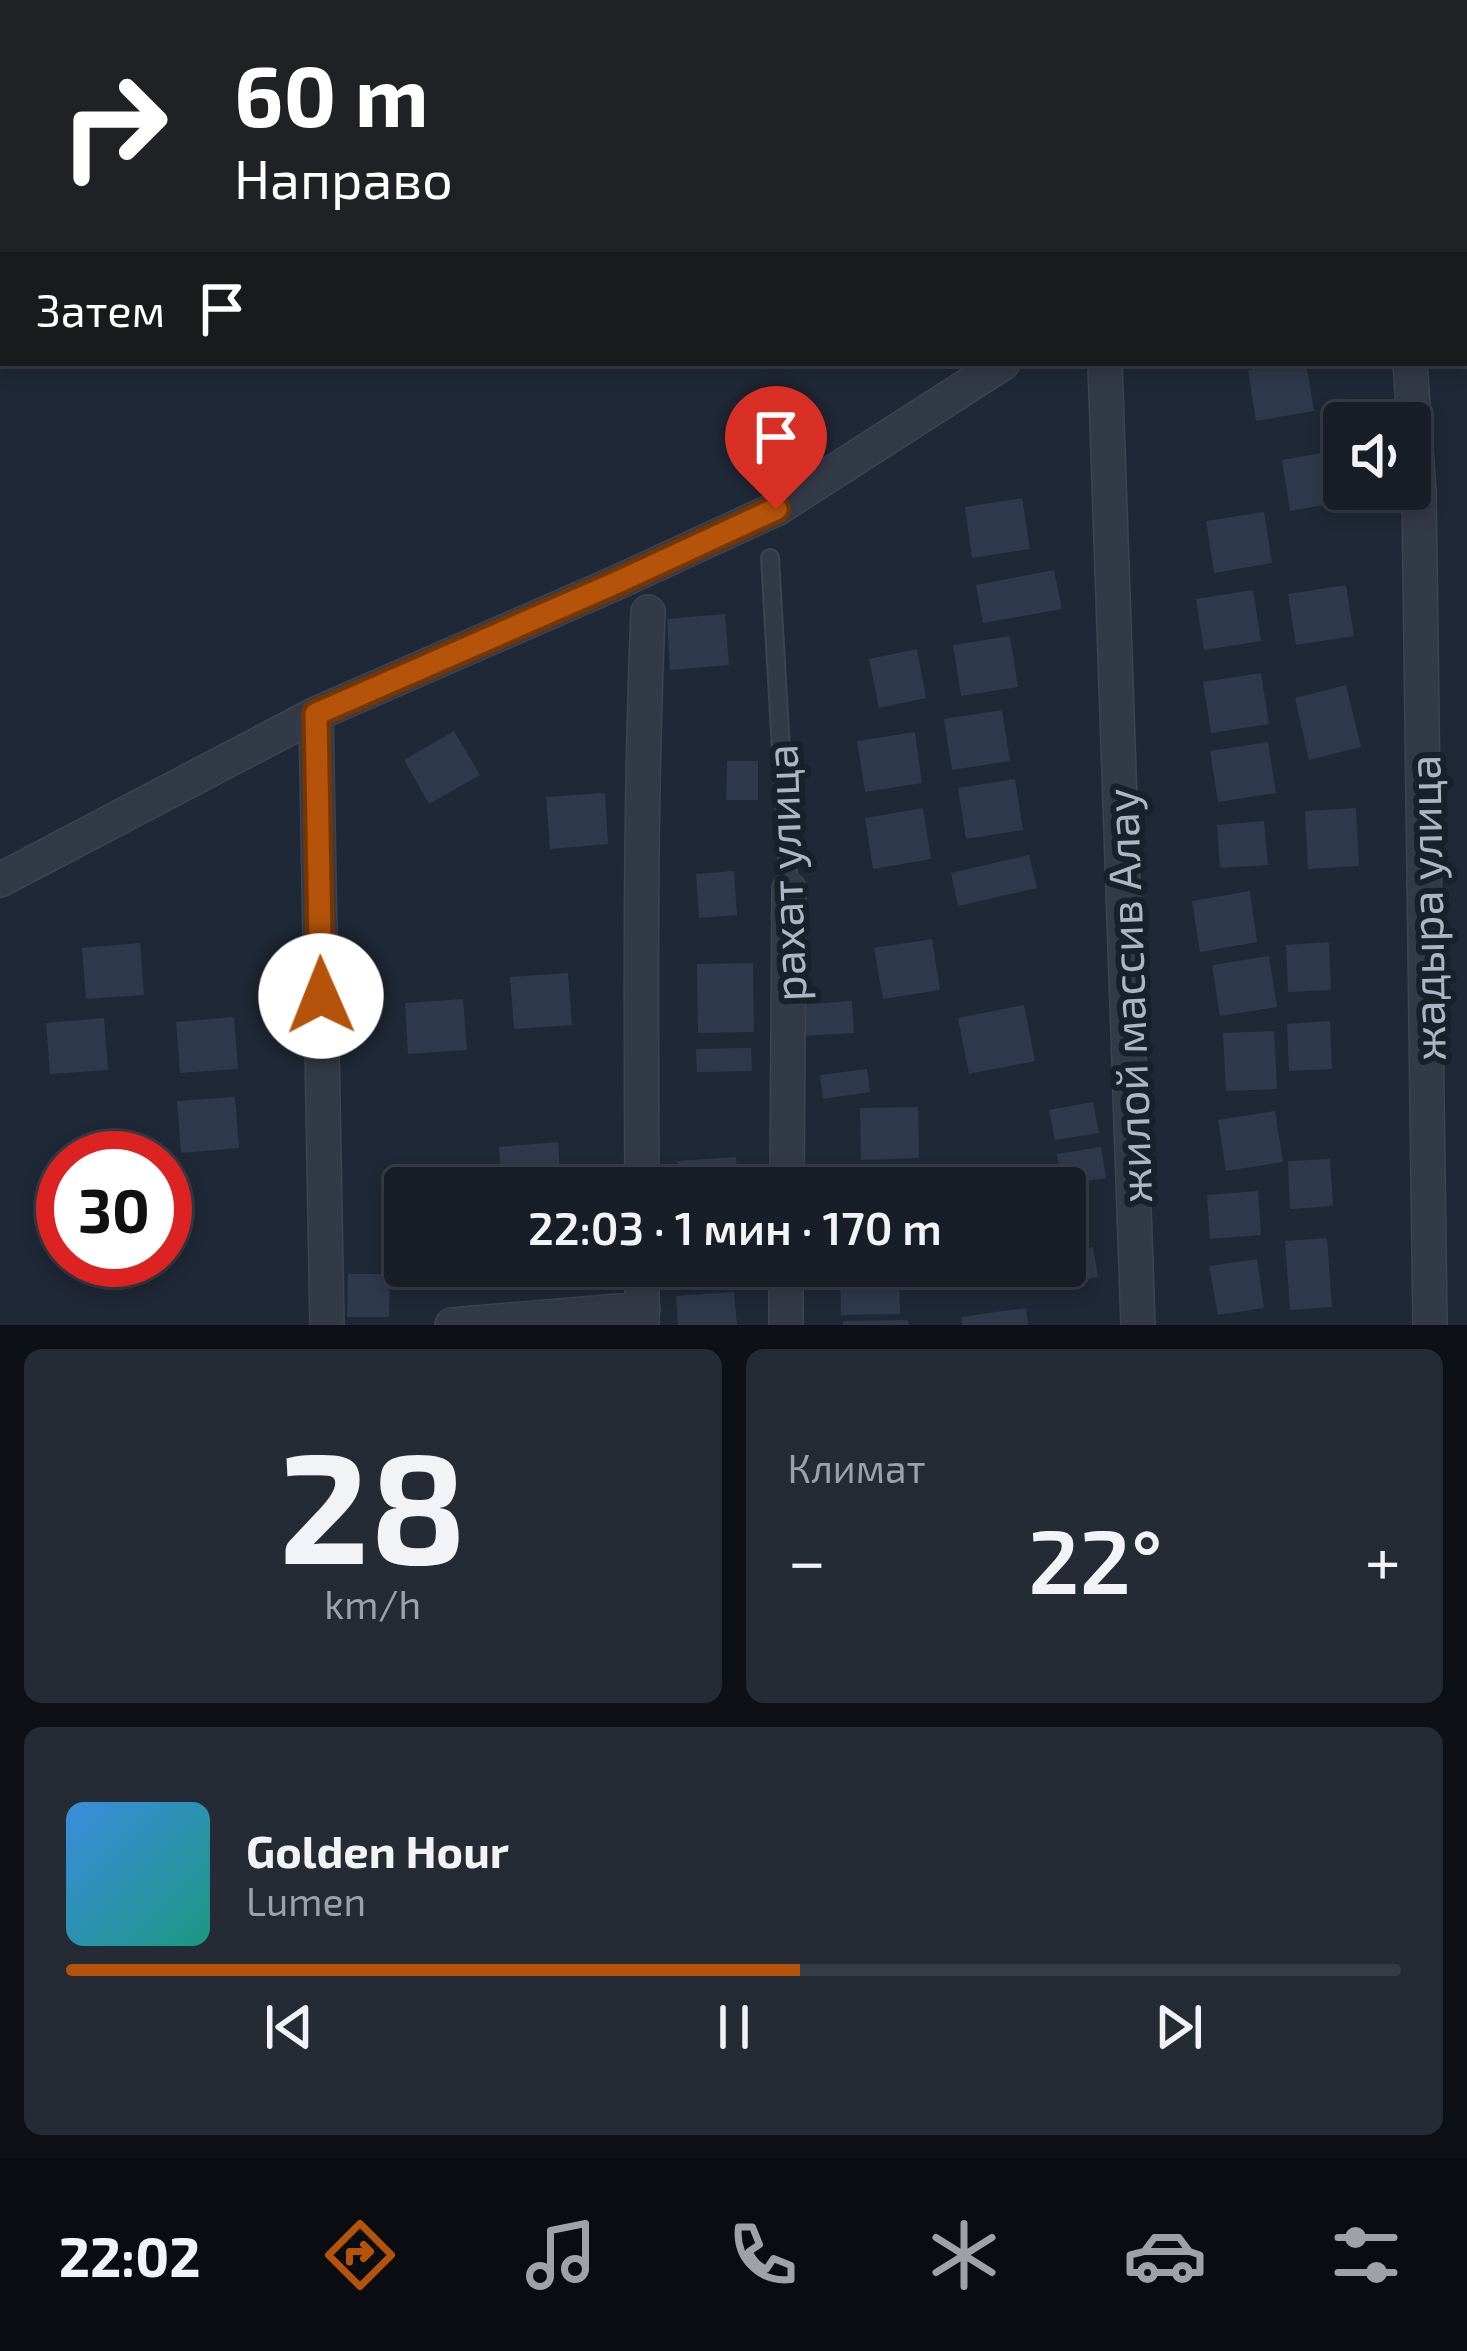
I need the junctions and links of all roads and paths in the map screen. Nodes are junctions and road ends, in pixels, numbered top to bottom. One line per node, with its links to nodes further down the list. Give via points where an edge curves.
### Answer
1 (998, 366): 6 (street, via 776,509)
2 (1106, 366): 16 (street, жилой массив Алау)
3 (1410, 366): 17 (street, жадыра улица, via 1419,492)
4 (770, 558): 8 (lane, рахат улица)
5 (648, 612): 9 (street)
6 (316, 714): 7 (street); 13 (street)
7 (0, 880)
8 (789, 889): 10 (street, рахат улица)
9 (642, 1167)
10 (787, 1167)
11 (786, 1287): 15 (street)
12 (642, 1317): 14 (street)
13 (327, 1325)
14 (452, 1325)
15 (786, 1325)
16 (1138, 1325)
17 (1430, 1325)

